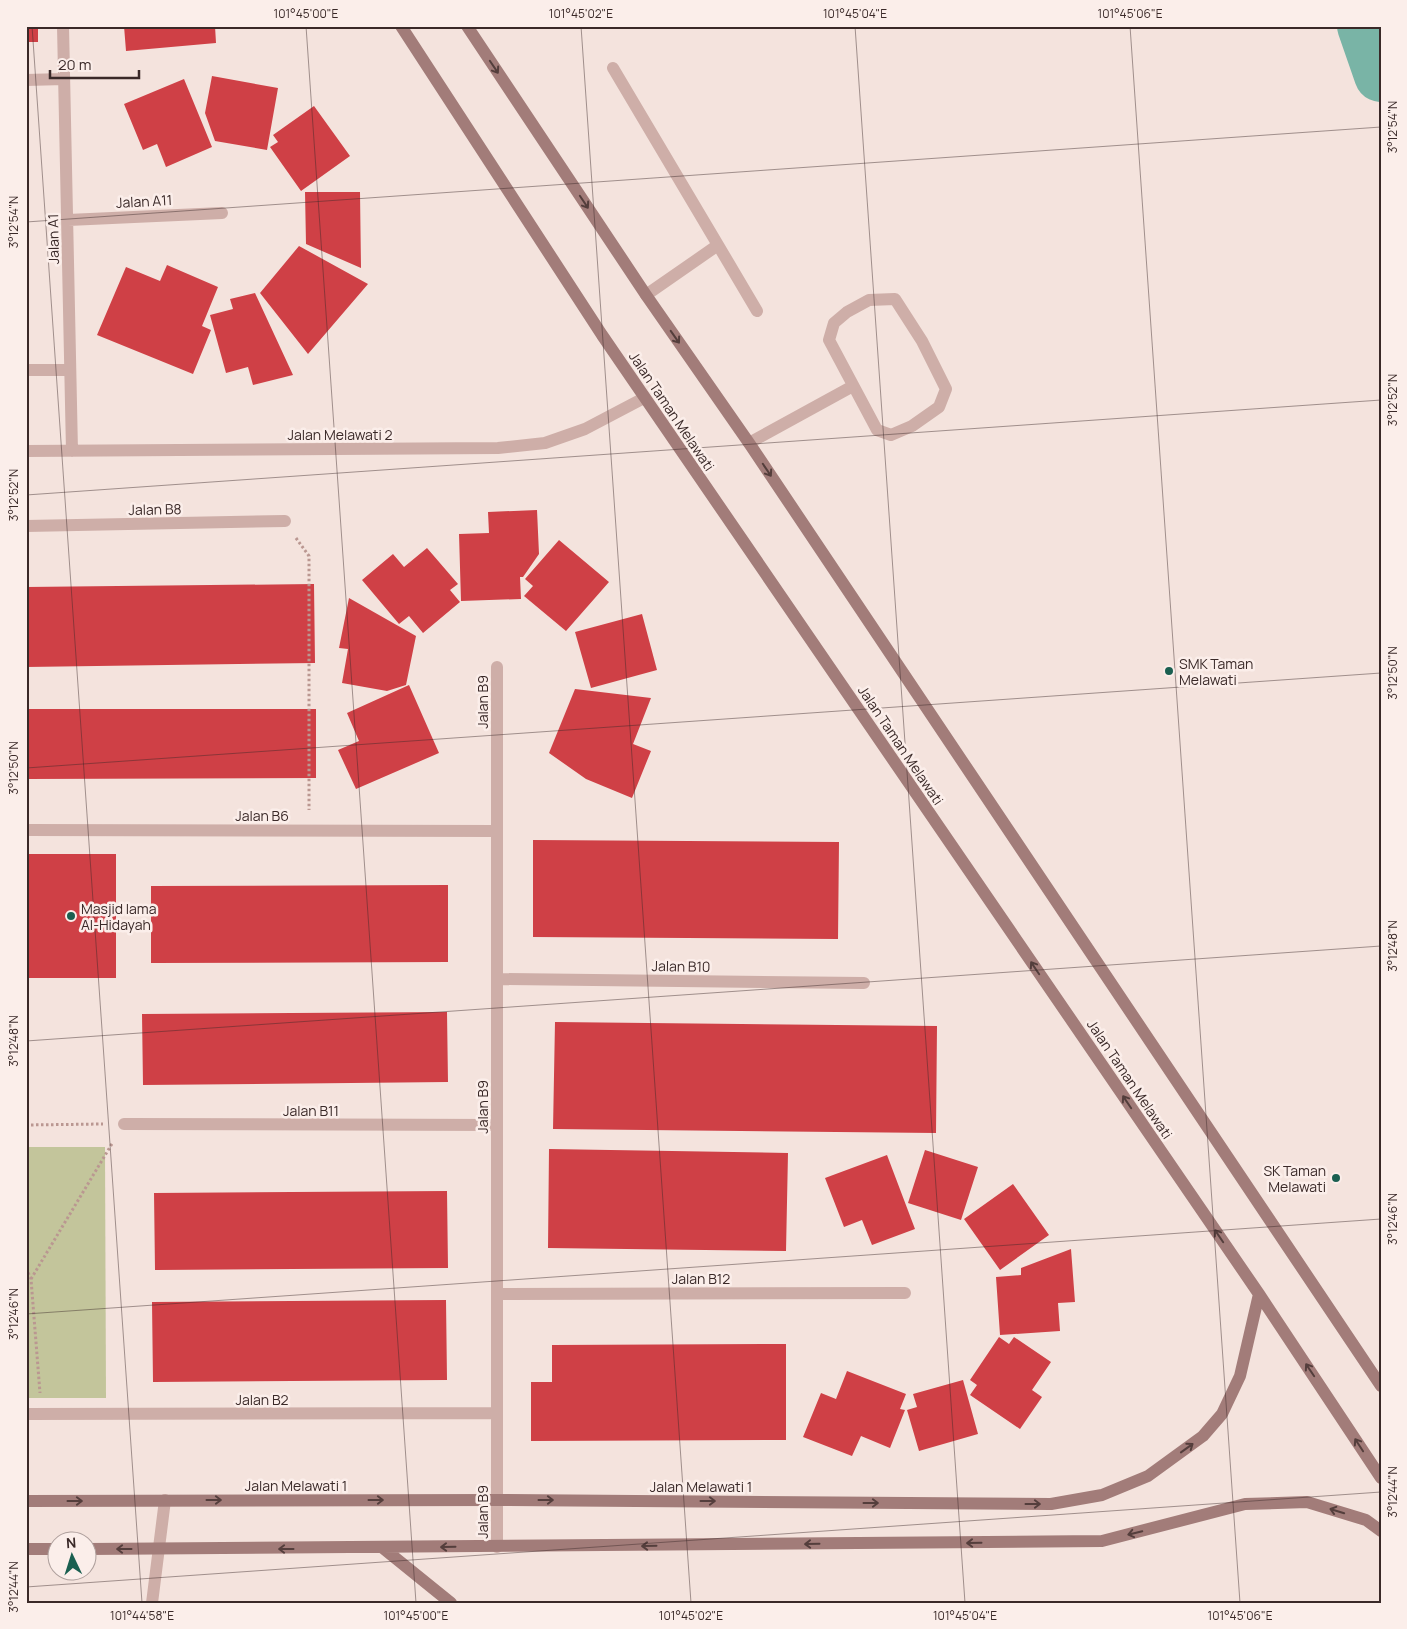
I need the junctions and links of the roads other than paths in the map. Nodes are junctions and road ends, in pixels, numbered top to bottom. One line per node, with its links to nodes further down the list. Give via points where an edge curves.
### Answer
1 (63, 26): 5 (street, Jalan A1)
2 (401, 26): 15 (main road, Jalan Taman Melawati)
3 (467, 26): 10 (main road, one-way to 10)
4 (613, 68): 9 (street)
5 (64, 79): 6 (street); 8 (street, Jalan A1)
6 (26, 80)
7 (222, 213): 8 (street, Jalan A11)
8 (68, 220): 13 (street, Jalan A1)
9 (718, 245): 10 (street); 11 (street)
10 (646, 295): 16 (main road, one-way to 16)
11 (757, 311)
12 (26, 370): 13 (street)
13 (70, 370): 18 (street, Jalan A1)
14 (853, 386): 14 (street, via 877,430 891,435 912,426 940,407 946,389 922,341 895,300 869,300 847,312 834,324 828,340); 16 (street)
15 (644, 398): 18 (street, Jalan Melawati 2, via 585,429 545,443 498,448); 30 (main road, Jalan Taman Melawati, one-way to 15)
16 (749, 443): 31 (main road, one-way to 31)
17 (26, 451): 18 (street, Jalan Melawati 2)
18 (72, 451)
19 (285, 521): 20 (street, Jalan B8)
20 (26, 526)
21 (497, 666): 23 (street, Jalan B9)
22 (26, 830): 23 (street, Jalan B6)
23 (497, 831): 24 (street, Jalan B9)
24 (497, 979): 25 (street, Jalan B10); 27 (street, Jalan B9)
25 (864, 983)
26 (124, 1124): 27 (street, Jalan B11)
27 (497, 1125): 29 (street, Jalan B9)
28 (904, 1293): 29 (street, Jalan B12)
29 (497, 1294): 32 (street, Jalan B9)
30 (1259, 1294): 34 (main road, Jalan Taman Melawati, one-way to 30); 36 (main road, Jalan Melawati 1, one-way to 30, via 1051,1504 1102,1495 1148,1476 1203,1436 1222,1414 1240,1376)
31 (1381, 1386)
32 (497, 1413): 33 (street, Jalan B2); 36 (street, Jalan B9)
33 (26, 1414)
34 (1381, 1478)
35 (165, 1500): 36 (main road, Jalan Melawati 1, one-way to 36); 37 (main road, Jalan Melawati 1, one-way to 35); 44 (street)
36 (497, 1500): 39 (street, Jalan B9)
37 (26, 1501)
38 (1381, 1531): 39 (main road, one-way to 39, via 1366,1520 1308,1502 1246,1504 1102,1542)
39 (497, 1547): 40 (main road, one-way to 40)
40 (383, 1548): 44 (main road, one-way to 44); 46 (main road)
41 (26, 1549): 42 (main road)
42 (48, 1549)
43 (98, 1549): 44 (main road, one-way to 43)
44 (160, 1549): 45 (street)
45 (152, 1603)
46 (451, 1603)

